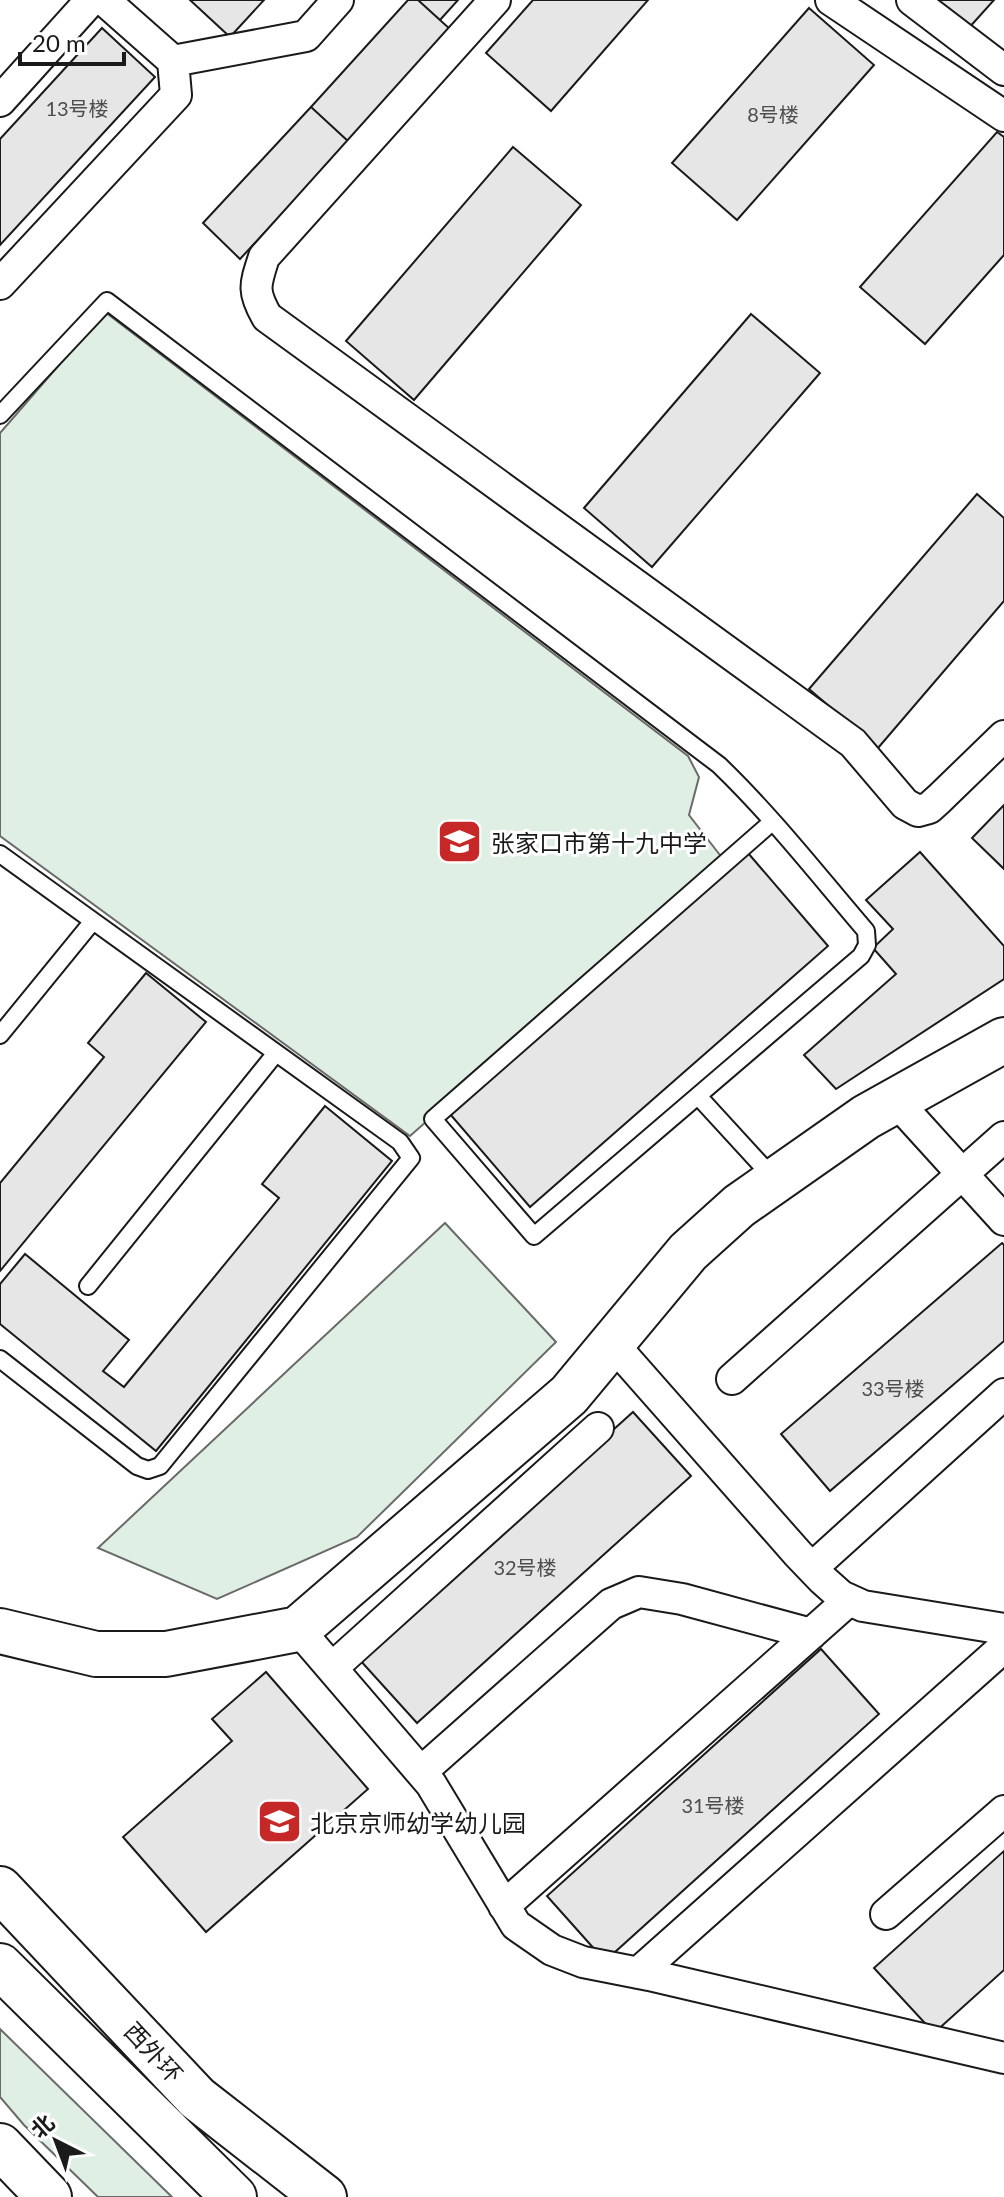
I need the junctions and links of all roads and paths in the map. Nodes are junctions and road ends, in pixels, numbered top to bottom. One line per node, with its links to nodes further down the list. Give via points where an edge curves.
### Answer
1 (91, 0): 9 (street)
2 (338, 0): 7 (street, via 306,36)
3 (495, 0): 13 (street, via 264,257 256,280 257,299 267,317 853,743 905,804 918,811 929,808)
4 (831, 0): 10 (street)
5 (912, 0): 8 (street)
6 (120, 5): 7 (street)
7 (173, 61): 11 (street, via 176,95)
8 (1004, 70)
9 (0, 101)
10 (1004, 116)
11 (0, 284)
12 (0, 415): 14 (lane, via 107,301 719,765)
13 (1004, 736)
14 (772, 822): 20 (lane, via 866,931 867,945 861,956); 20 (lane, via 433,1119 534,1236)
15 (0, 854): 16 (lane)
16 (93, 921): 17 (lane); 19 (lane)
17 (0, 1035)
18 (1004, 1040): 21 (main road)
19 (276, 1053): 26 (lane); 28 (lane, via 400,1142 411,1158 160,1466 137,1466)
20 (698, 1096): 24 (lane)
21 (896, 1101): 23 (street); 24 (main road)
22 (1004, 1137): 23 (street)
23 (962, 1174): 25 (street); 29 (street)
24 (775, 1180): 27 (main road, via 688,1252)
25 (1004, 1220)
26 (88, 1286)
27 (612, 1343): 32 (street); 34 (main road, via 569,1395)
28 (0, 1359)
29 (732, 1379)
30 (1004, 1394): 32 (street)
31 (598, 1428): 39 (street)
32 (812, 1568): 33 (street)
33 (849, 1600): 35 (street); 37 (street)
34 (298, 1629): 36 (main road, via 166,1654 96,1654); 39 (street)
35 (1004, 1629)
36 (0, 1631)
37 (811, 1634): 40 (street, via 639,1592 611,1604); 43 (street)
38 (1004, 1647): 46 (street)
39 (332, 1668): 40 (street)
40 (421, 1772): 43 (street)
41 (1004, 1811): 44 (street)
42 (0, 1889): 51 (main road, 西外环, via 197,2098)
43 (504, 1906): 46 (street, via 516,1925 552,1950)
44 (886, 1914)
45 (0, 1966): 50 (main road, 西外环)
46 (638, 1973): 47 (street)
47 (1004, 2058)
48 (0, 2146): 49 (main road)
49 (49, 2197)
50 (234, 2197)
51 (324, 2197)

